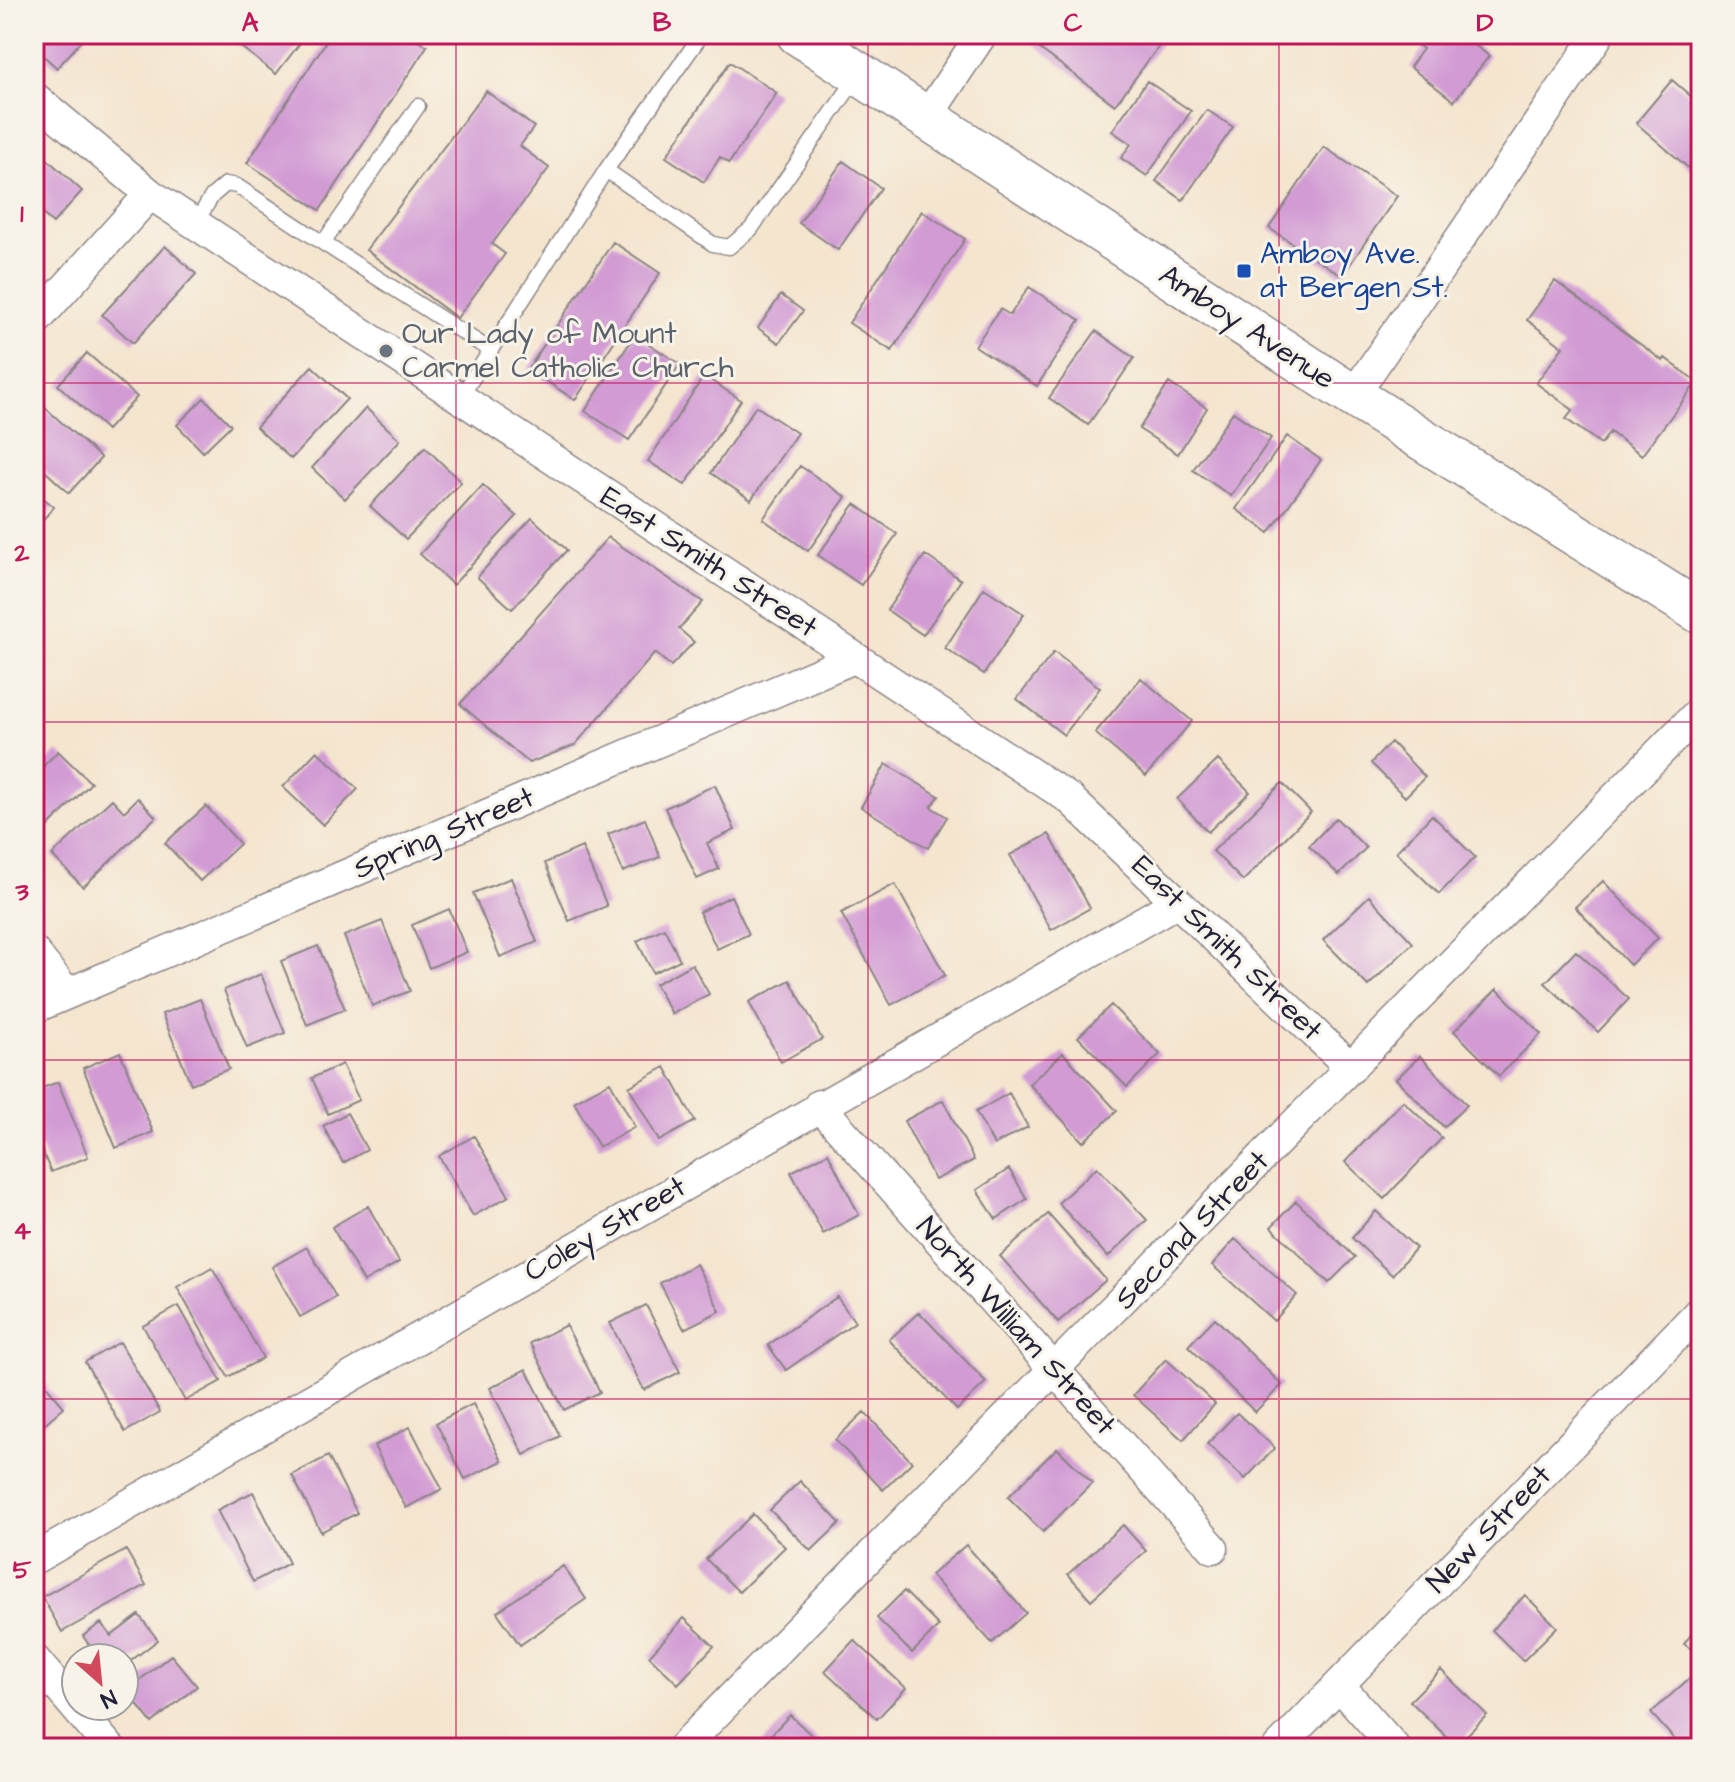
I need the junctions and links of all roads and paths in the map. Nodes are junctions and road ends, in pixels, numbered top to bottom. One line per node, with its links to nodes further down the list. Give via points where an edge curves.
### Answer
1 (702, 34): 9 (lane)
2 (798, 34): 5 (main road, Amboy Avenue)
3 (982, 34): 8 (street)
4 (1599, 34): 15 (street)
5 (859, 74): 8 (main road, Amboy Avenue); 9 (lane, via 751,229 729,247 713,244)
6 (34, 97): 10 (street, East Smith Street)
7 (418, 106): 12 (lane)
8 (926, 118): 15 (main road, Amboy Avenue)
9 (606, 170): 14 (lane)
10 (150, 194): 11 (street, East Smith Street); 13 (street)
11 (195, 224): 12 (lane, via 226,184 237,186); 16 (street, East Smith Street)
12 (323, 243): 14 (lane)
13 (34, 323)
14 (490, 350): 16 (lane)
15 (1353, 396): 17 (main road, Amboy Avenue)
16 (460, 398): 18 (street, East Smith Street)
17 (1701, 613)
18 (854, 658): 20 (street, East Smith Street, via 1070,799); 22 (street, Spring Street)
19 (1701, 710): 24 (street, Second Street)
20 (1177, 902): 24 (street, East Smith Street); 25 (street, Coley Street)
21 (34, 952): 22 (street)
22 (67, 993): 23 (street, Spring Street)
23 (34, 1008)
24 (1351, 1068): 27 (street, Second Street)
25 (819, 1105): 27 (street, North William Street); 29 (street, Coley Street)
26 (1701, 1310): 31 (street, New Street)
27 (1055, 1370): 28 (street, North William Street); 34 (street, Second Street)
28 (1213, 1548)
29 (34, 1559)
30 (34, 1659): 32 (street)
31 (1339, 1685): 35 (street, New Street); 36 (street)
32 (44, 1691): 33 (street)
33 (110, 1748)
34 (682, 1748)
35 (1278, 1748)
36 (1395, 1748)

